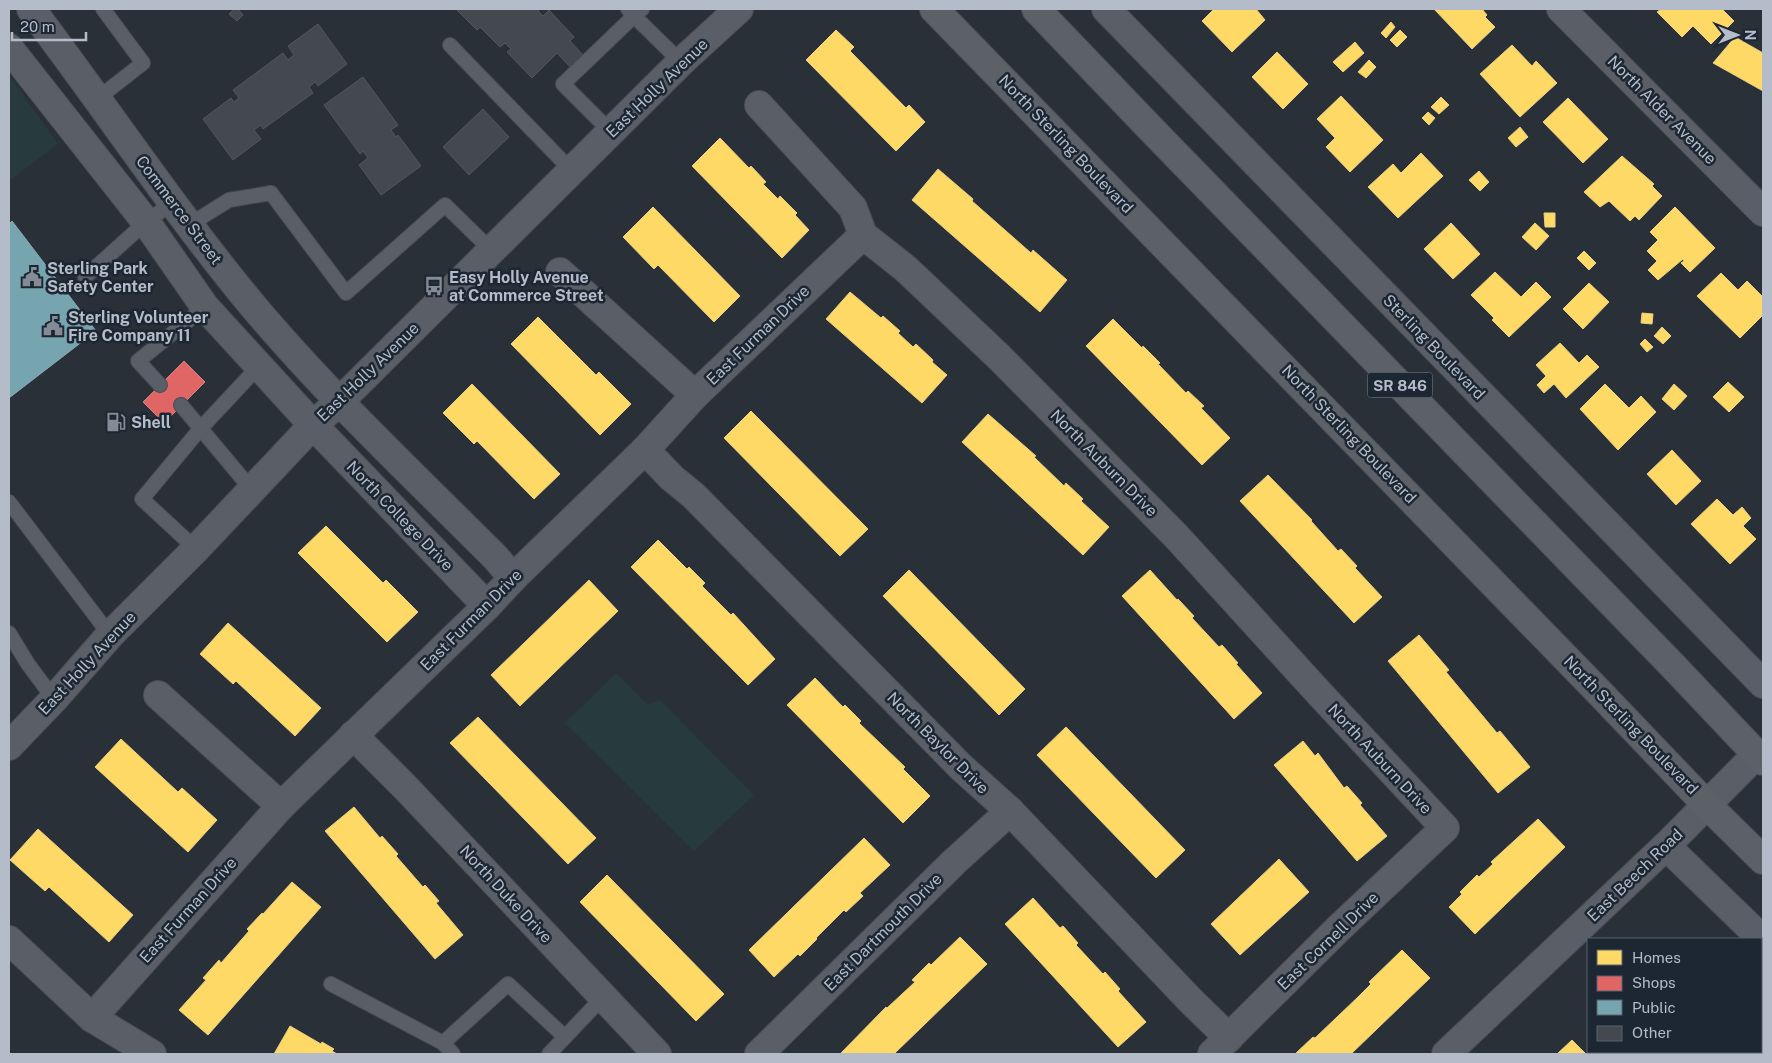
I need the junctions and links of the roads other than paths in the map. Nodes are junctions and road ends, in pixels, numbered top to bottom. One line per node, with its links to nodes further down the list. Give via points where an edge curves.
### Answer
1 (31, 9): 12 (street, Commerce Street)
2 (103, 9): 12 (lane, via 142,63)
3 (739, 9): 11 (street, East Holly Avenue)
4 (934, 9): 46 (main road, North Sterling Boulevard)
5 (1036, 9): 45 (main road, SR 846)
6 (1106, 9): 40 (street, Sterling Boulevard)
7 (1561, 9): 17 (street, North Alder Avenue)
8 (635, 11): 11 (lane); 14 (lane, via 563,84)
9 (450, 45): 15 (lane)
10 (9, 48): 18 (street)
11 (681, 62): 14 (street, East Holly Avenue)
12 (97, 99): 16 (street, Commerce Street)
13 (759, 105): 20 (street, via 853,208)
14 (611, 132): 15 (street, East Holly Avenue)
15 (572, 171): 21 (street, East Holly Avenue)
16 (172, 203): 18 (lane); 19 (street, Commerce Street)
17 (1763, 212)
18 (146, 222): 23 (lane); 24 (street)
19 (189, 225): 21 (lane, via 230,200 271,193 346,292 445,205); 28 (street, Commerce Street, via 255,308)
20 (863, 235): 27 (street, East Furman Drive); 49 (street, North Auburn Drive, via 905,268 992,350 1176,536)
21 (492, 250): 28 (street, East Holly Avenue)
22 (560, 272): 27 (street)
23 (85, 277)
24 (205, 306): 25 (street); 26 (lane, via 138,361)
25 (259, 366): 30 (street); 31 (lane)
26 (160, 385)
27 (695, 395): 32 (street, East Furman Drive)
28 (339, 402): 30 (street, East Holly Avenue); 36 (street)
29 (181, 405): 31 (lane)
30 (313, 425): 33 (street, East Holly Avenue); 37 (street, North College Drive)
31 (200, 428): 33 (lane); 35 (lane, via 142,499)
32 (645, 450): 36 (street, East Furman Drive); 48 (street, North Baylor Drive, via 961,767)
33 (252, 490): 35 (street, East Holly Avenue)
34 (9, 502): 39 (lane)
35 (196, 549): 39 (street, East Holly Avenue)
36 (513, 578): 37 (street, East Furman Drive)
37 (487, 606): 43 (street, East Furman Drive)
38 (9, 633): 42 (lane)
39 (110, 635): 42 (street, East Holly Avenue)
40 (1763, 684)
41 (158, 695): 47 (street)
42 (54, 699): 44 (street, East Holly Avenue)
43 (353, 735): 47 (street, East Furman Drive); 55 (street, North Duke Drive)
44 (9, 746)
45 (1761, 754): 46 (street, East Beech Road)
46 (1706, 804): 50 (street, East Beech Road); 51 (main road, North Sterling Boulevard)
47 (281, 806): 56 (street, East Furman Drive)
48 (1010, 811): 59 (street, North Baylor Drive, via 1191,1001); 65 (street, East Dartmouth Drive)
49 (1445, 828): 59 (street, East Cornell Drive)
50 (1666, 846): 52 (street); 60 (street, East Beech Road)
51 (1763, 860)
52 (1761, 938)
53 (9, 940): 56 (street)
54 (331, 984): 58 (lane)
55 (603, 997): 57 (lane); 64 (street, North Duke Drive)
56 (92, 1018): 61 (street)
57 (565, 1037): 58 (lane, via 508,984); 63 (lane)
58 (442, 1043): 62 (lane)
59 (1220, 1046)
60 (1453, 1052)
61 (152, 1054)
62 (453, 1054)
63 (548, 1054)
64 (657, 1054)
65 (759, 1054)

